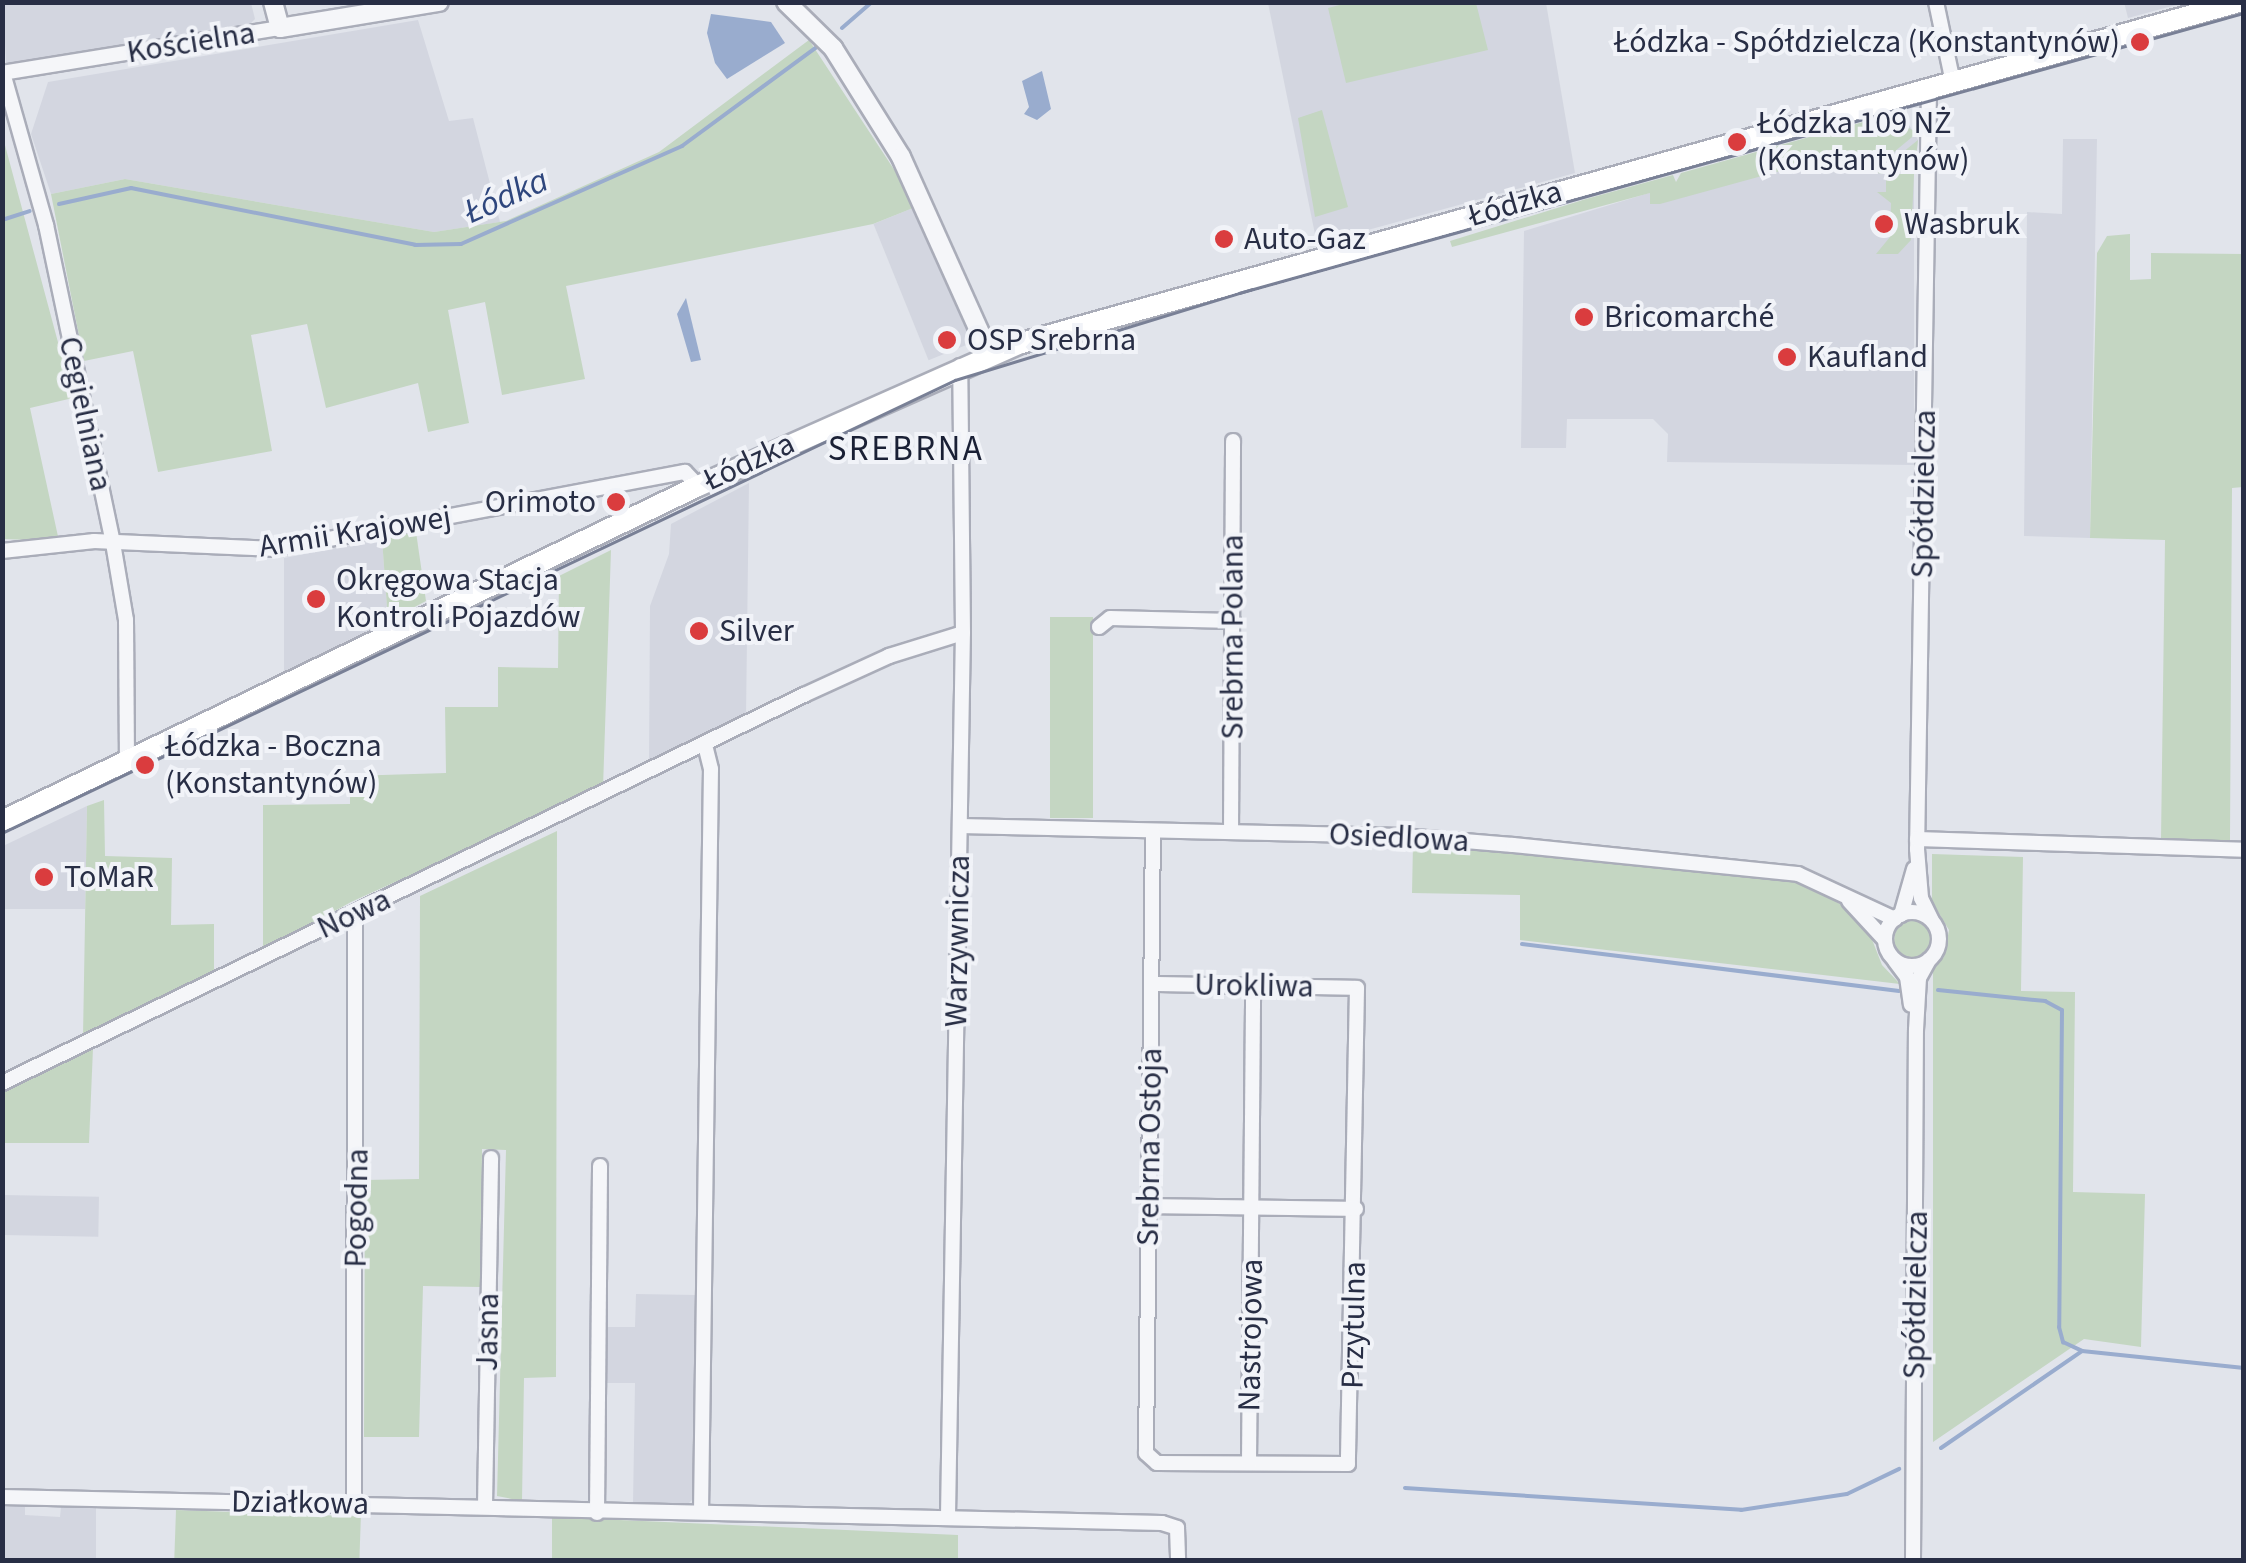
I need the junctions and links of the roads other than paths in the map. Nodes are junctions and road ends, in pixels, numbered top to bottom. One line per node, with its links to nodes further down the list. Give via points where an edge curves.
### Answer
1 (273, 2): 6 (street)
2 (440, 2): 6 (street, Kościelna)
3 (786, 2): 10 (street, via 834,48 900,157)
4 (1936, 2): 8 (street)
5 (2239, 2): 8 (main road, Łódzka)
6 (280, 28): 7 (street, Kościelna)
7 (3, 73): 14 (street, Cegielniana, via 46,225)
8 (1952, 82): 9 (main road, Łódzka)
9 (1929, 89): 10 (main road, Łódzka, via 1886,92 1822,119); 25 (street, Spółdzielcza)
10 (990, 354): 11 (main road, Łódzka)
11 (960, 366): 13 (main road, Łódzka); 18 (street, Warzywnicza)
12 (1233, 442): 16 (street, Srebrna Polana)
13 (698, 486): 14 (street, Armii Krajowej, via 684,472 276,549); 20 (main road, Łódzka)
14 (113, 544): 15 (street, Armii Krajowej); 20 (street, Cegielniana, via 126,620)
15 (2, 552)
16 (1234, 621): 17 (street, via 1110,618); 24 (street, Srebrna Polana)
17 (1098, 627)
18 (964, 633): 19 (street, Nowa, via 888,656); 22 (street, Warzywnicza)
19 (705, 746): 30 (street, Nowa); 51 (street, via 711,769)
20 (127, 761): 21 (main road, Łódzka)
21 (2, 821)
22 (960, 826): 23 (street, Osiedlowa); 53 (street, Warzywnicza)
23 (1153, 831): 24 (street, Osiedlowa); 36 (street, Srebrna Ostoja)
24 (1231, 832): 27 (street, Osiedlowa, via 1484,842 1787,872)
25 (1917, 844): 26 (street); 28 (street); 32 (street, via 1921,898)
26 (2244, 850)
27 (1832, 889): 29 (street, Osiedlowa); 33 (street, Osiedlowa, via 1876,924)
28 (1910, 892): 29 (street, via 1898,904); 31 (street)
29 (1876, 908): 31 (street, Osiedlowa)
30 (354, 913): 40 (street, Nowa); 49 (street, Pogodna)
31 (1898, 917): 32 (street); 33 (street)
32 (1932, 921): 35 (street, via 1939,941)
33 (1885, 941): 34 (street)
34 (1893, 958): 35 (street, via 1908,966); 39 (street, via 1907,977)
35 (1929, 960): 39 (street, via 1919,978)
36 (1152, 984): 37 (street, Urokliwa); 43 (street, Srebrna Ostoja)
37 (1254, 986): 38 (street, Urokliwa); 44 (street, Nastrojowa)
38 (1357, 988): 45 (street, Przytulna)
39 (1916, 1030): 55 (street, Spółdzielcza)
40 (2, 1082)
41 (491, 1158): 50 (street, Jasna)
42 (600, 1166): 52 (street)
43 (1150, 1206): 44 (street); 46 (street, Srebrna Ostoja, via 1146,1453)
44 (1252, 1208): 45 (street); 47 (street, Nastrojowa)
45 (1356, 1209): 47 (street, Przytulna, via 1352,1461)
46 (1152, 1462): 47 (street, Przytulna)
47 (1249, 1463)
48 (2, 1497): 49 (street, Działkowa)
49 (354, 1504): 50 (street, Działkowa)
50 (486, 1506): 52 (street, Działkowa)
51 (701, 1512): 52 (street, Działkowa); 53 (street, Działkowa)
52 (597, 1513)
53 (948, 1516): 54 (street, Działkowa, via 963,1522 1175,1525)
54 (1178, 1560)
55 (1913, 1560)

